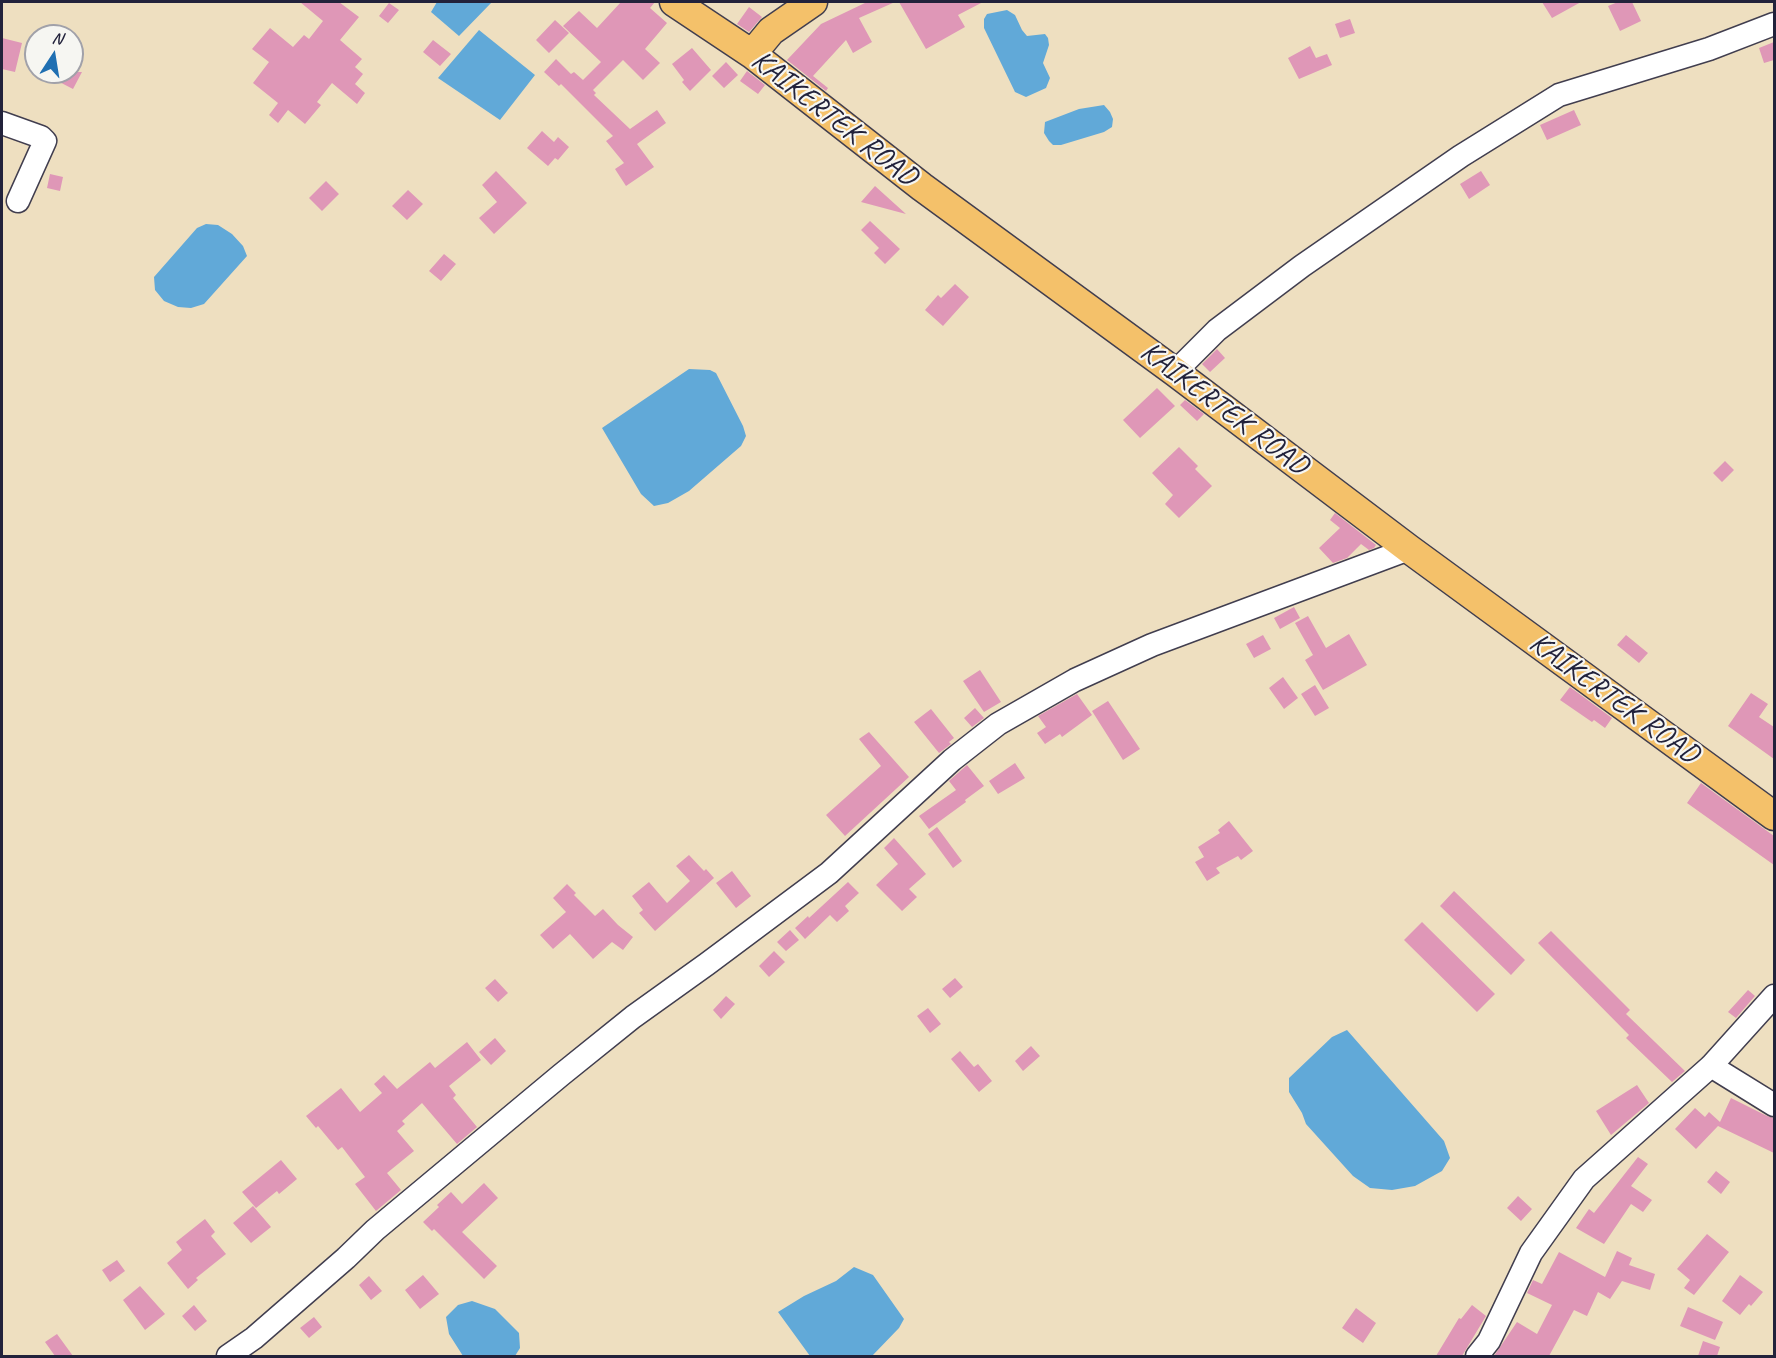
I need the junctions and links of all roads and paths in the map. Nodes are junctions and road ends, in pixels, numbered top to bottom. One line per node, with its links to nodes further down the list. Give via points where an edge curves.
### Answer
1 (674, 2): 4 (main road, KAIKERTEK ROAD)
2 (813, 2): 4 (main road, via 771,32)
3 (1774, 24): 7 (street, via 1709,49 1558,95 1461,156 1302,266 1217,330)
4 (752, 54): 7 (main road, KAIKERTEK ROAD, via 922,187)
5 (2, 123): 6 (street, via 45,141)
6 (18, 201)
7 (1175, 372): 8 (main road, KAIKERTEK ROAD)
8 (1409, 549): 9 (main road, KAIKERTEK ROAD); 13 (street, via 1152,645 1075,680 998,724 952,760 829,873 633,1017 452,1164)
9 (1774, 816)
10 (1774, 996): 11 (street)
11 (1711, 1066): 12 (street); 14 (street, via 1584,1179 1531,1253)
12 (1774, 1105)
13 (234, 1355)
14 (1478, 1356)

